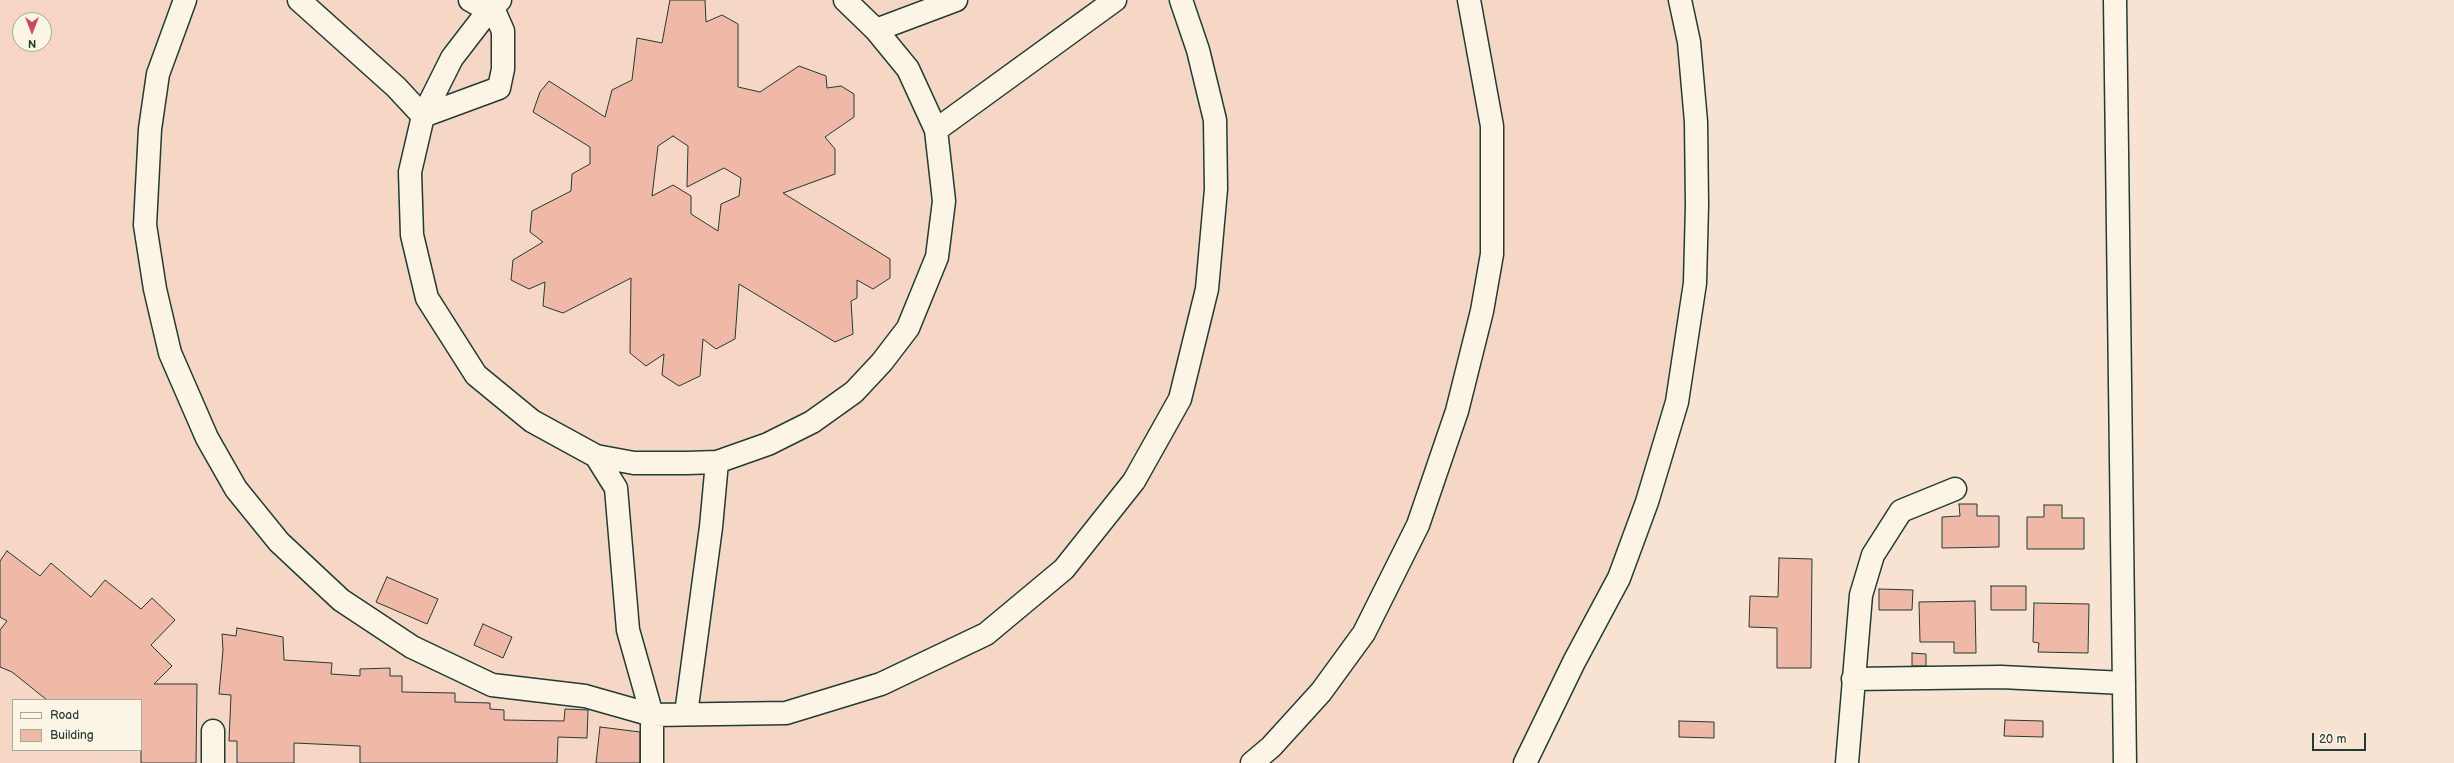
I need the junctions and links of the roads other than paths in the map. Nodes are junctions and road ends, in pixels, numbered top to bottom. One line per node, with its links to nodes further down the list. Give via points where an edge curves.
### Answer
1 (186, 0): 21 (street, via 158,74 150,129 145,226 155,289 170,353 207,438 236,489 279,542 341,600 412,647 492,685 585,696)
2 (299, 0): 13 (street, via 396,87)
3 (470, 0): 11 (street)
4 (844, 0): 12 (street)
5 (956, 0): 12 (street)
6 (1115, 0): 14 (street)
7 (1181, 0): 20 (street, via 1198,50 1215,120 1216,189 1208,289 1180,399 1134,481 1064,569 986,634 881,684 786,713)
8 (1469, 0): 25 (street, via 1492,126 1492,254 1482,311 1458,411 1418,525 1364,633 1321,692 1271,747)
9 (1680, 0): 26 (street, via 1689,42 1696,122 1697,205 1695,283 1677,402 1647,502 1620,578 1574,662)
10 (2115, 0): 19 (street)
11 (494, 5): 13 (street, via 452,58); 13 (street, via 503,31 503,69 499,88)
12 (876, 30): 14 (street, via 908,69)
13 (423, 116): 15 (street, via 410,172 412,235 427,298 476,375 532,421)
14 (936, 130): 16 (street, via 944,201 937,257 908,328 882,362 854,392 818,418 768,444)
15 (596, 456): 16 (street, via 634,463); 21 (street, via 616,488 628,630)
16 (717, 462): 20 (street)
17 (1955, 489): 18 (street, via 1901,512 1873,555 1861,595)
18 (1853, 679): 19 (street, via 2001,677); 27 (street)
19 (2124, 683): 28 (street)
20 (686, 714): 21 (street)
21 (652, 715): 24 (street)
22 (213, 731): 23 (street)
23 (213, 763)
24 (652, 763)
25 (1252, 763)
26 (1525, 763)
27 (1847, 763)
28 (2125, 763)

